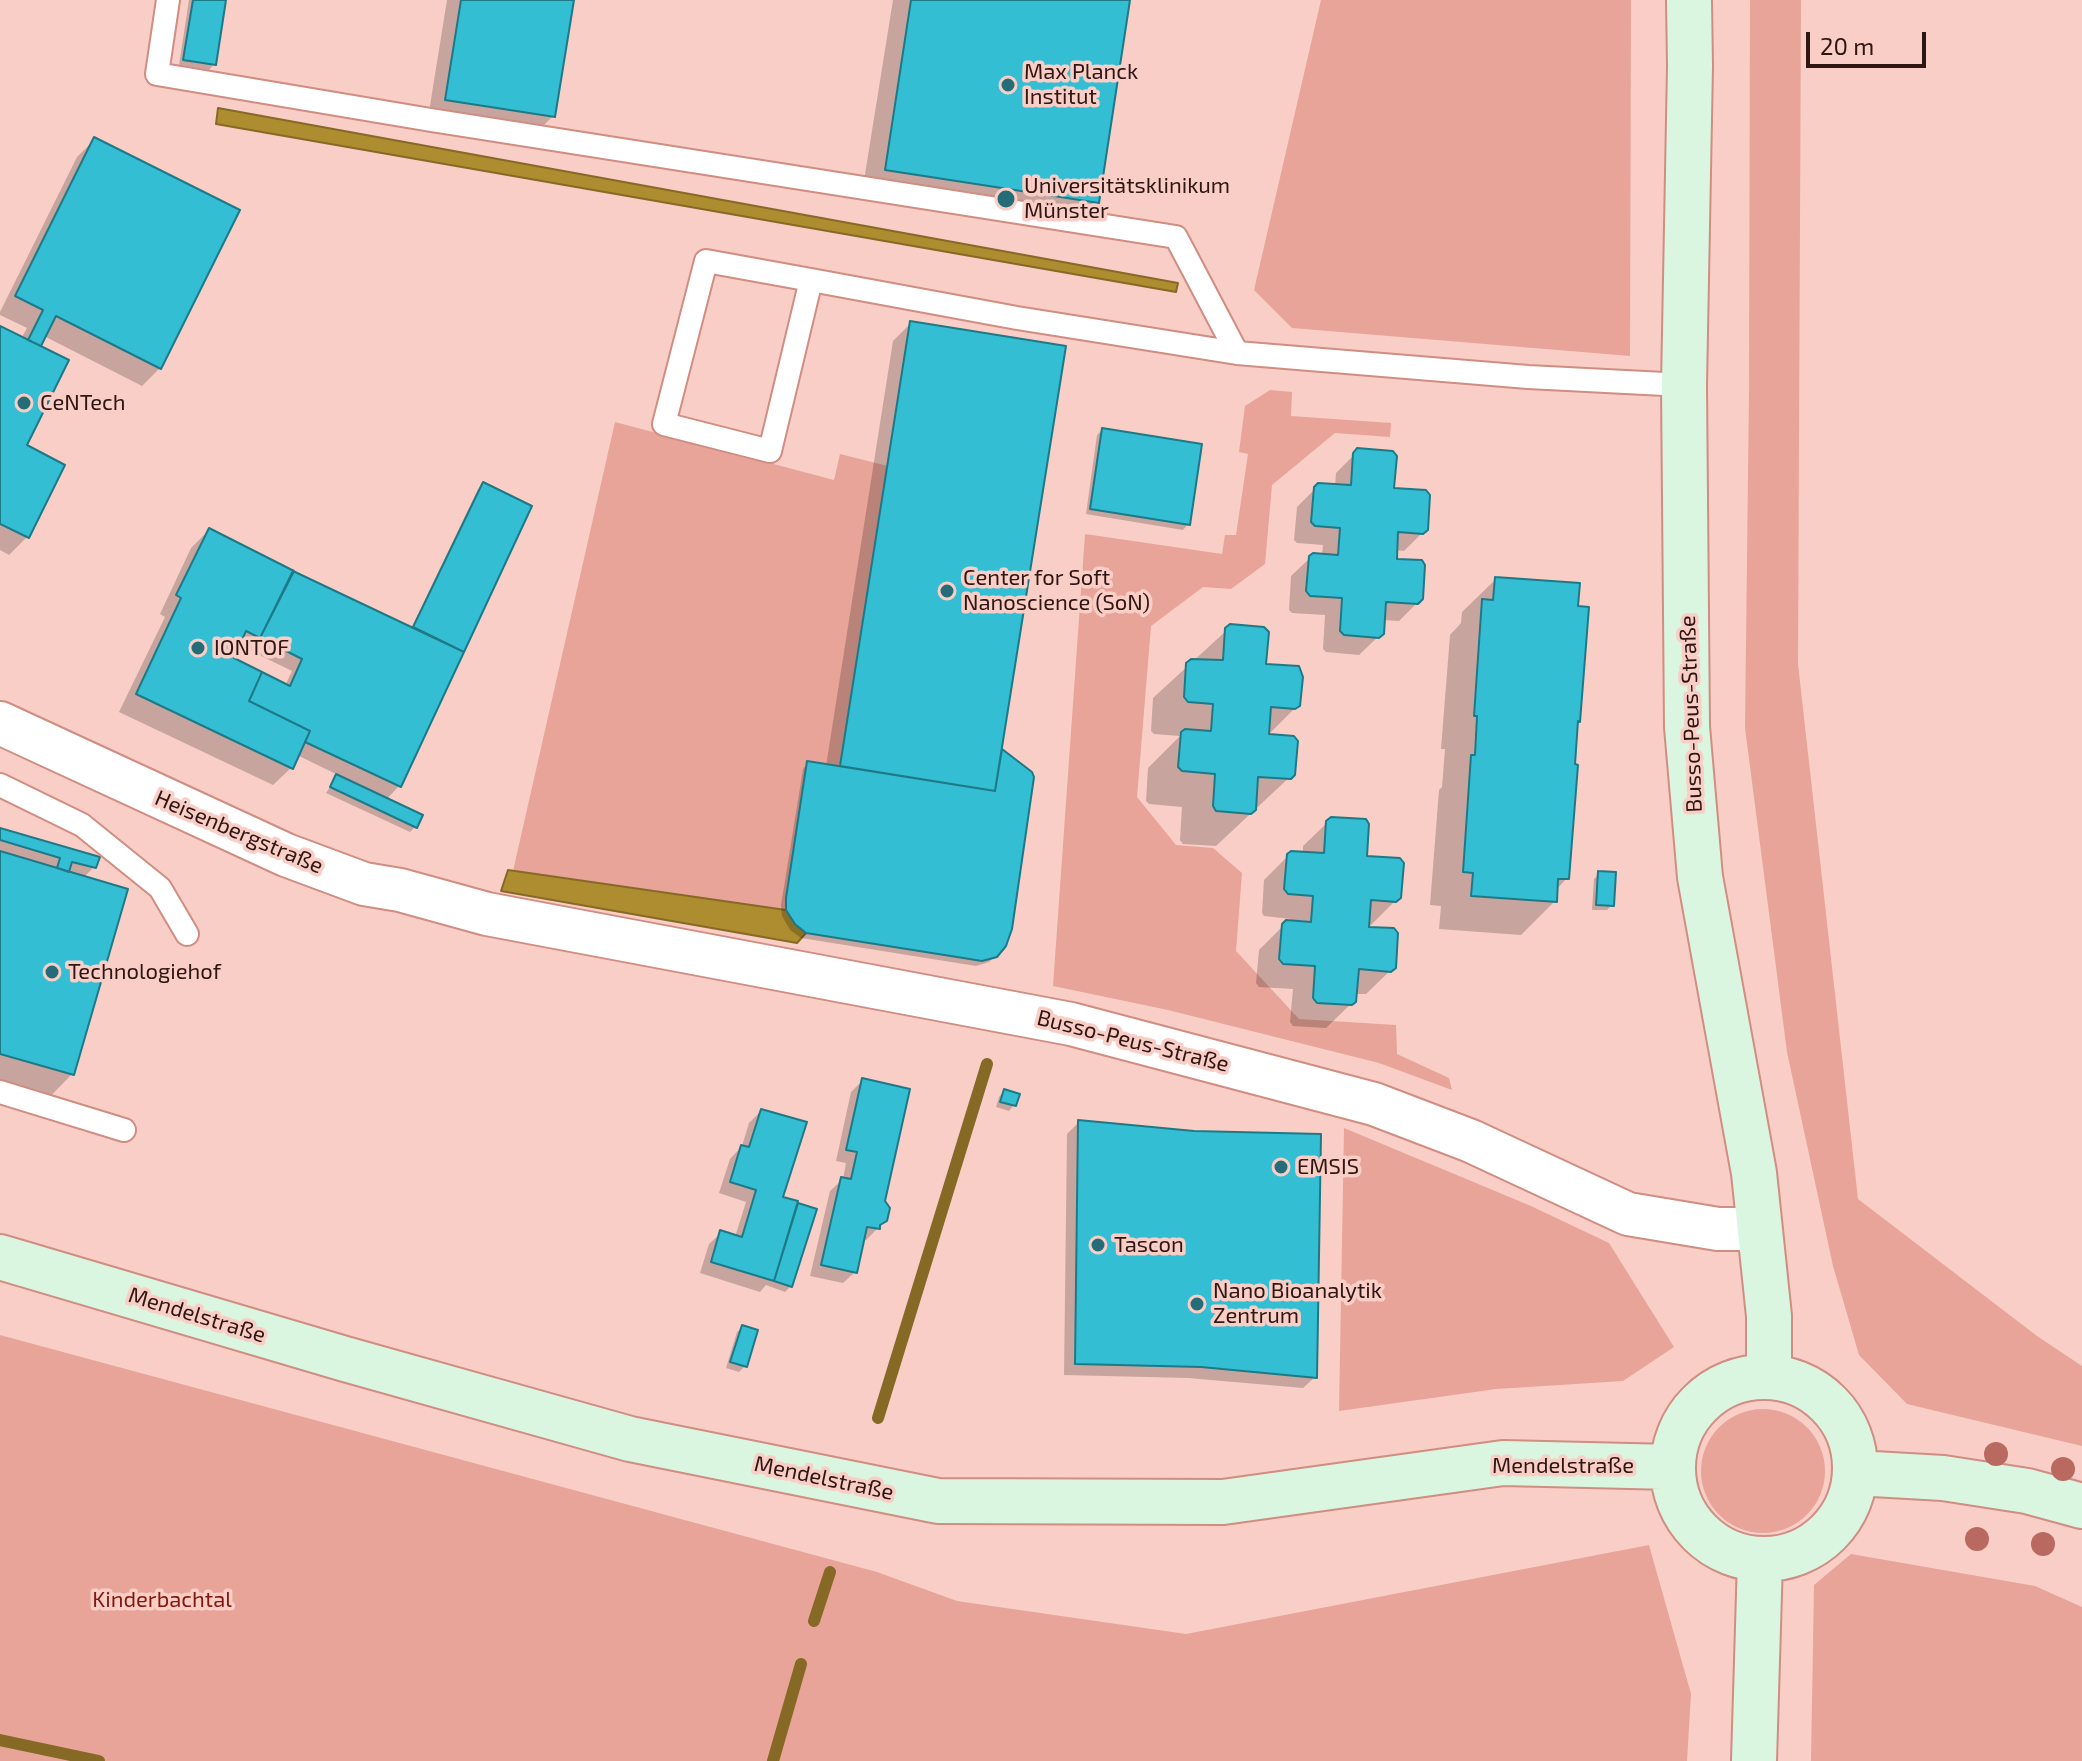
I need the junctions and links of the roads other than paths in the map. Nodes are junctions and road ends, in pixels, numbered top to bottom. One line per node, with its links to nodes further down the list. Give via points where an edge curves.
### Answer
1 (168, 0): 4 (lane, via 157,74 1176,237)
2 (1689, 0): 5 (main road, Busso-Peus-Straße)
3 (811, 280): 3 (lane, via 770,451 664,424 706,261); 4 (lane)
4 (1237, 353): 5 (lane)
5 (1684, 385): 12 (main road, Busso-Peus-Straße, via 1687,727 1700,877 1747,1127)
6 (0, 723): 8 (street, Heisenbergstraße, via 286,855 364,884)
7 (0, 785): 9 (lane, via 82,825 160,888)
8 (487, 914): 12 (street, Busso-Peus-Straße, via 1071,1024 1374,1104 1471,1141 1628,1214 1718,1229)
9 (187, 934)
10 (0, 1092): 11 (lane)
11 (124, 1130)
12 (1760, 1229): 14 (main road, Busso-Peus-Straße)
13 (0, 1257): 15 (main road, Mendelstraße, via 630,1439 938,1501 1223,1502 1503,1463)
14 (1769, 1377): 15 (main road, via 1740,1380 1713,1392 1691,1412 1677,1438); 16 (main road, via 1797,1383 1822,1397 1841,1419 1853,1445)
15 (1672, 1467): 18 (main road, via 1676,1495 1688,1520 1707,1541)
16 (1856, 1473): 17 (main road, via 1943,1478); 18 (main road, via 1850,1501 1835,1526 1814,1545 1788,1557)
17 (2082, 1506)
18 (1760, 1560): 19 (main road)
19 (1754, 1761)

